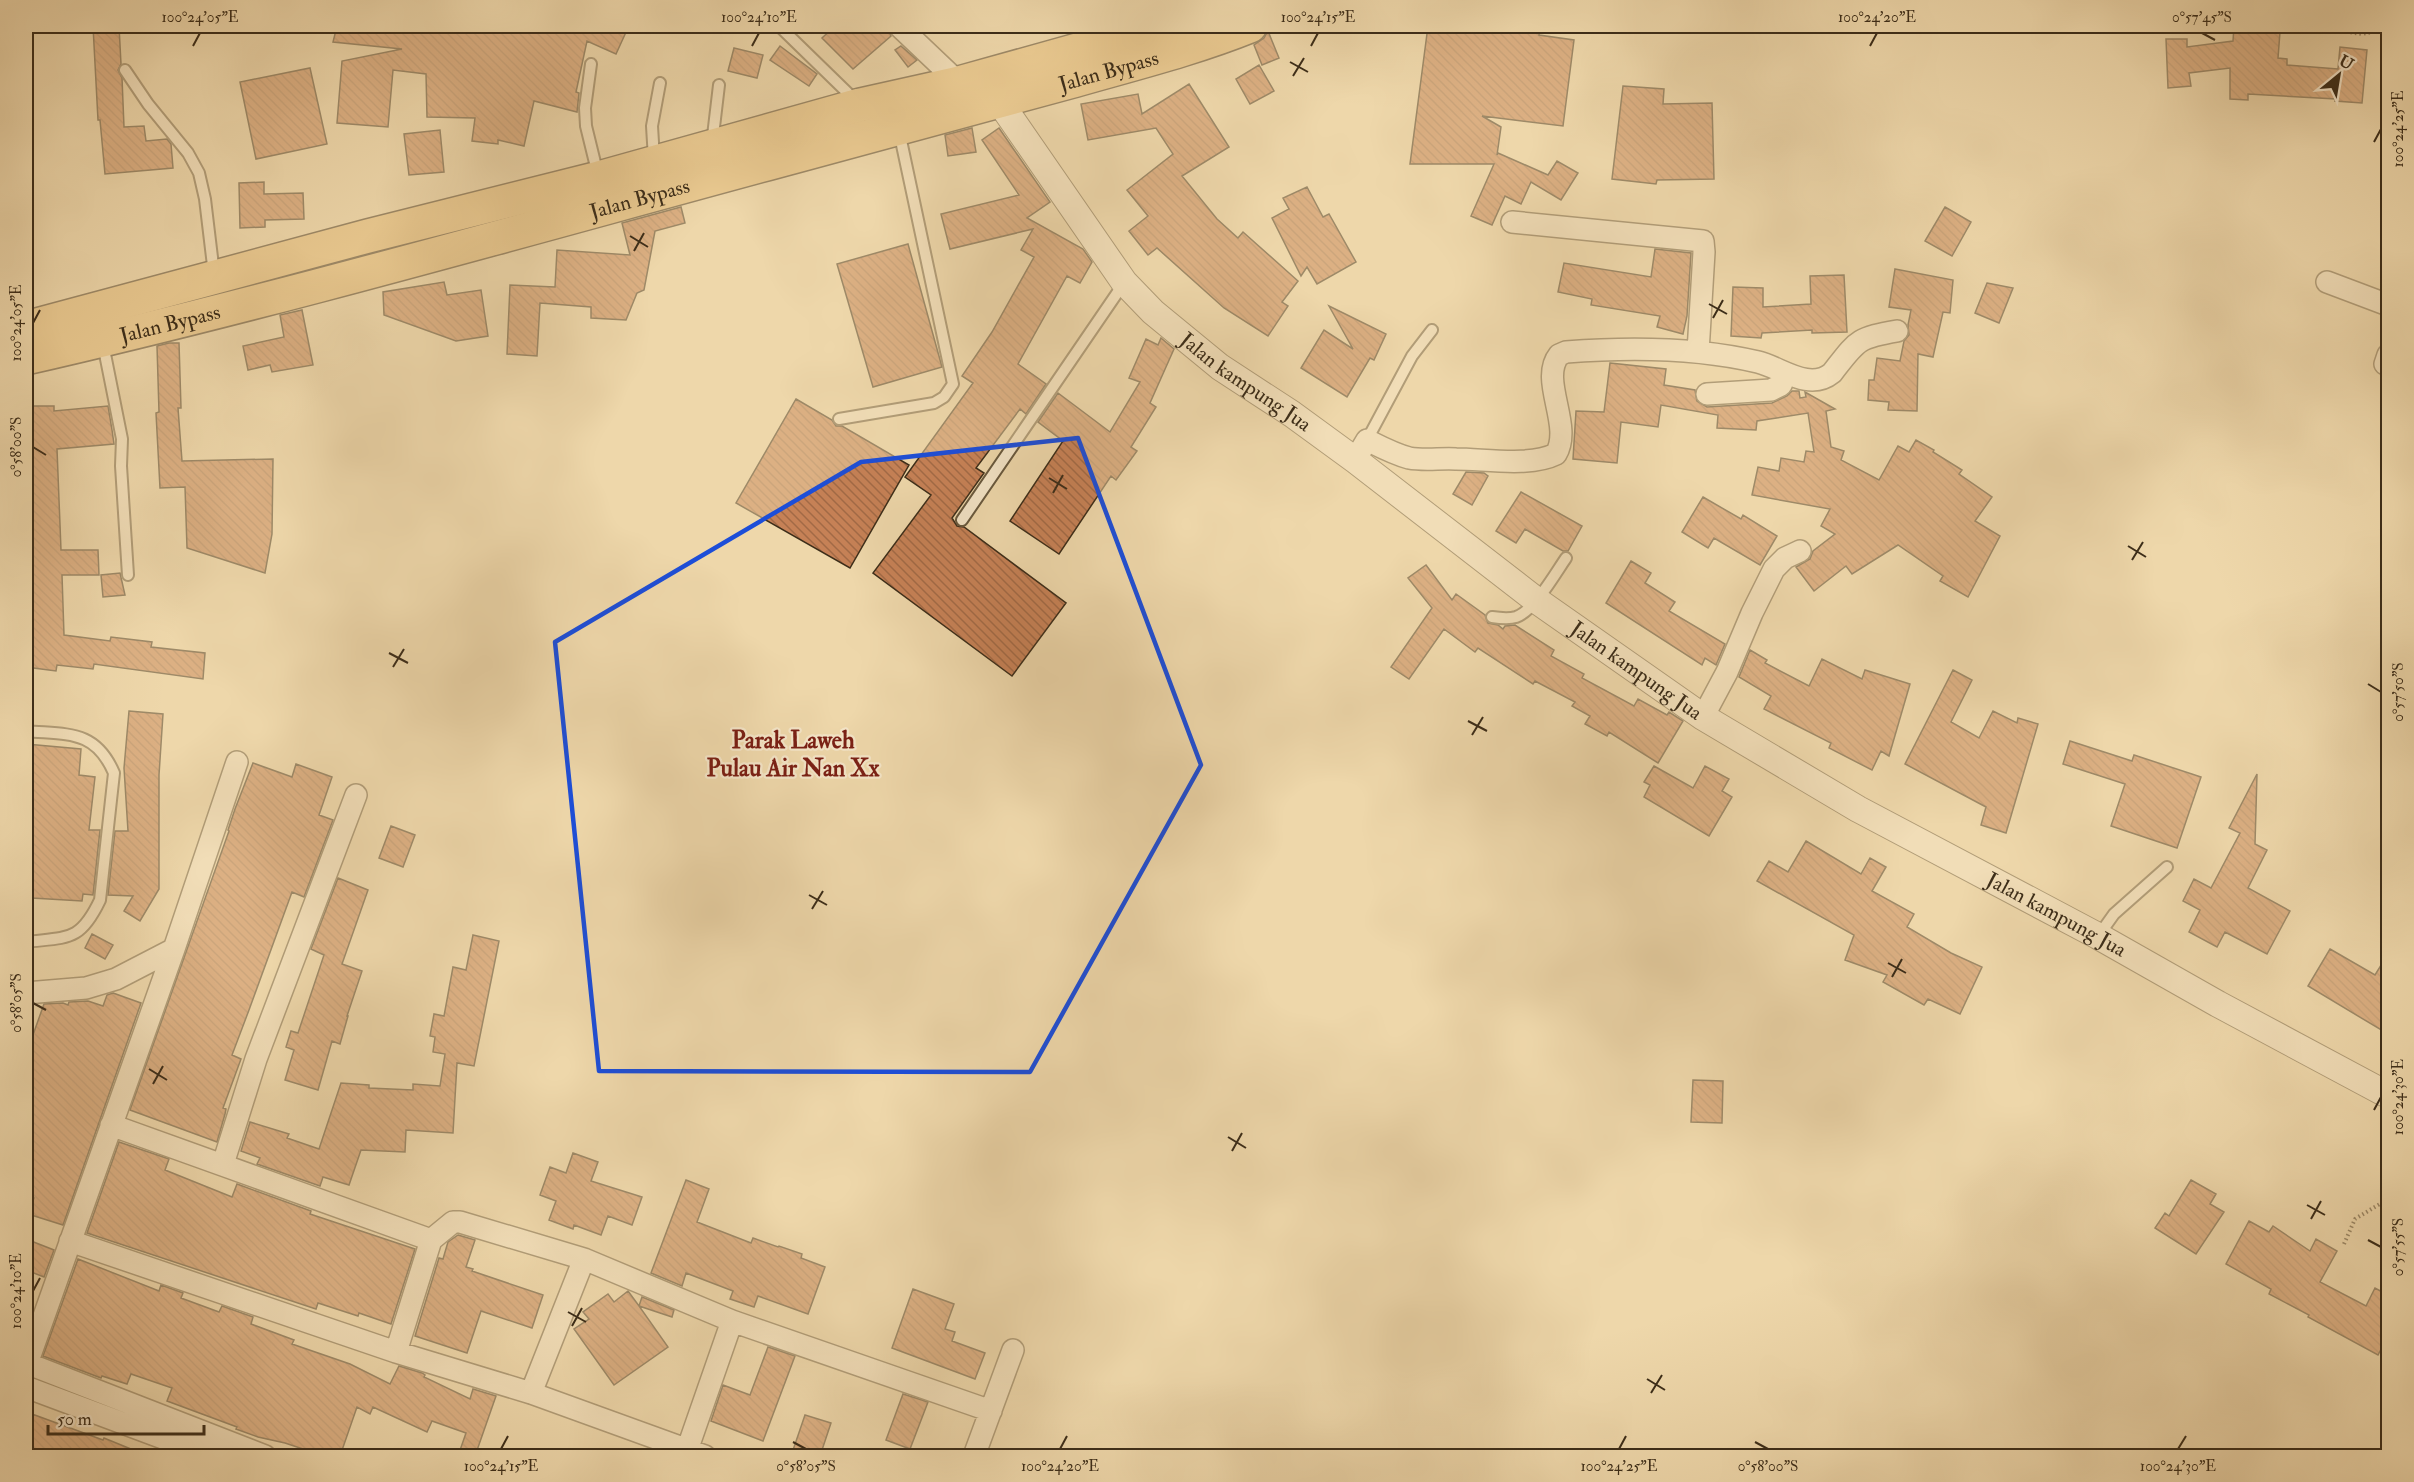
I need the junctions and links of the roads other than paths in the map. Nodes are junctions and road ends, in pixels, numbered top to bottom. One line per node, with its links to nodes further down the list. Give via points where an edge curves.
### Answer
1 (779, 26): 11 (lane)
2 (899, 26): 8 (street)
3 (1163, 26): 8 (highway, Jalan Bypass)
4 (1250, 26): 10 (highway, Jalan Bypass)
5 (591, 64): 15 (lane, via 586,126)
6 (125, 70): 19 (lane, via 199,173)
7 (660, 83): 14 (lane, via 651,126)
8 (959, 83): 11 (highway, Jalan Bypass)
9 (719, 84): 13 (lane)
10 (999, 101): 12 (highway, Jalan Bypass); 20 (street, Jalan kampung Jua)
11 (860, 105): 13 (highway, Jalan Bypass)
12 (899, 128): 18 (highway, Jalan Bypass); 31 (lane, via 953,384 934,403)
13 (712, 147): 14 (highway, Jalan Bypass)
14 (654, 163): 15 (highway, Jalan Bypass)
15 (599, 178): 17 (highway, Jalan Bypass)
16 (1512, 222): 27 (street, via 1703,241)
17 (368, 236): 18 (highway); 19 (highway, Jalan Bypass)
18 (379, 269): 26 (highway, Jalan Bypass)
19 (214, 278): 23 (highway, Jalan Bypass)
20 (1124, 282): 32 (street, Jalan kampung Jua, via 1153,312 1220,367 1292,414); 33 (lane)
21 (2327, 282): 22 (street)
22 (2388, 304)
23 (26, 328)
24 (1432, 330): 32 (lane, via 1412,356)
25 (1897, 331): 29 (street, via 1858,341 1827,377 1806,379)
26 (103, 341): 28 (highway, Jalan Bypass); 36 (lane, via 122,439)
27 (1698, 352): 29 (street, via 1759,362); 32 (street, via 1615,348 1559,355 1553,366 1563,437 1556,454 1549,458 1412,458)
28 (26, 358)
29 (1786, 374): 30 (street, via 1781,385 1771,390)
30 (1707, 394)
31 (839, 419)
32 (1361, 450): 37 (street, Jalan kampung Jua)
33 (962, 520)
34 (1800, 551): 39 (street, via 1774,569)
35 (1566, 558): 37 (lane)
36 (128, 575)
37 (1536, 600): 38 (lane, via 1517,617); 39 (street, Jalan kampung Jua)
38 (1492, 617)
39 (1703, 717): 44 (street, Jalan kampung Jua, via 1858,809)
40 (26, 731): 45 (lane, via 78,736 92,742 114,773 100,900 93,916 82,929 68,936)
41 (237, 762): 46 (street)
42 (356, 795): 50 (street, via 283,983)
43 (2167, 867): 44 (lane, via 2114,914)
44 (2098, 936): 48 (street, Jalan kampung Jua)
45 (26, 942)
46 (174, 949): 47 (street, via 116,979 86,988); 49 (street)
47 (26, 993)
48 (2388, 1095)
49 (111, 1125): 50 (street); 52 (street)
50 (223, 1164): 51 (street)
51 (431, 1240): 53 (street, via 453,1222 460,1222); 56 (street)
52 (70, 1241): 56 (street); 57 (street)
53 (584, 1259): 54 (street); 59 (street)
54 (732, 1321): 60 (street); 61 (street)
55 (1013, 1350): 60 (street)
56 (396, 1352): 59 (street)
57 (26, 1363): 63 (street)
58 (26, 1387): 62 (street)
59 (531, 1393): 61 (street)
60 (991, 1411): 64 (street)
61 (693, 1454)
62 (211, 1456)
63 (265, 1456)
64 (974, 1456)

